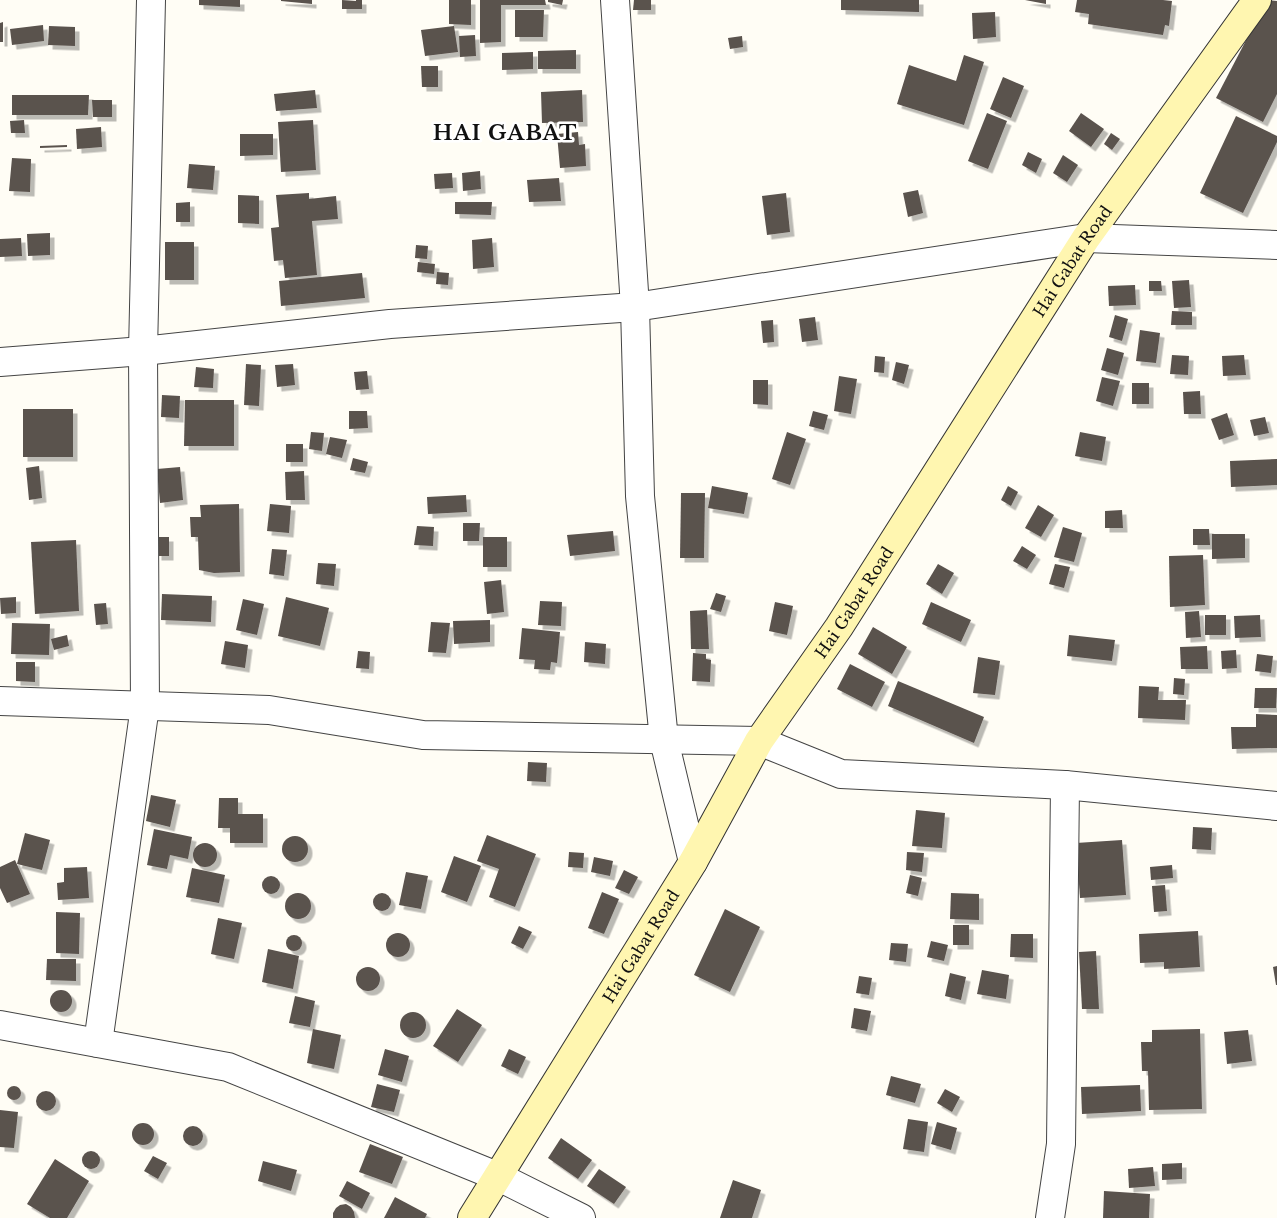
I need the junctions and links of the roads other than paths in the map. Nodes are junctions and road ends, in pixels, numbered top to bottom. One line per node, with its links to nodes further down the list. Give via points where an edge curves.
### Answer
1 (150, 0): 7 (street)
2 (615, 0): 6 (street)
3 (1257, 0): 4 (street, Hai Gabat Road)
4 (1086, 238): 5 (street); 6 (street); 12 (street, Hai Gabat Road, via 839,627)
5 (1277, 245)
6 (635, 307): 7 (street, via 390,324); 11 (street, via 640,496)
7 (143, 351): 8 (street); 10 (street)
8 (0, 362)
9 (0, 701): 10 (street)
10 (145, 706): 11 (street, via 269,710 423,735); 17 (street)
11 (664, 740): 12 (street); 15 (street)
12 (759, 741): 13 (street, via 841,774); 15 (street, Hai Gabat Road)
13 (1065, 785): 14 (street); 21 (street, via 1061,1144)
14 (1277, 806)
15 (694, 862): 18 (street, Hai Gabat Road)
16 (0, 1025): 17 (street)
17 (98, 1044): 18 (street, via 228,1067)
18 (498, 1177): 19 (street, Hai Gabat Road); 20 (street)
19 (472, 1218)
20 (581, 1218)
21 (1050, 1218)

